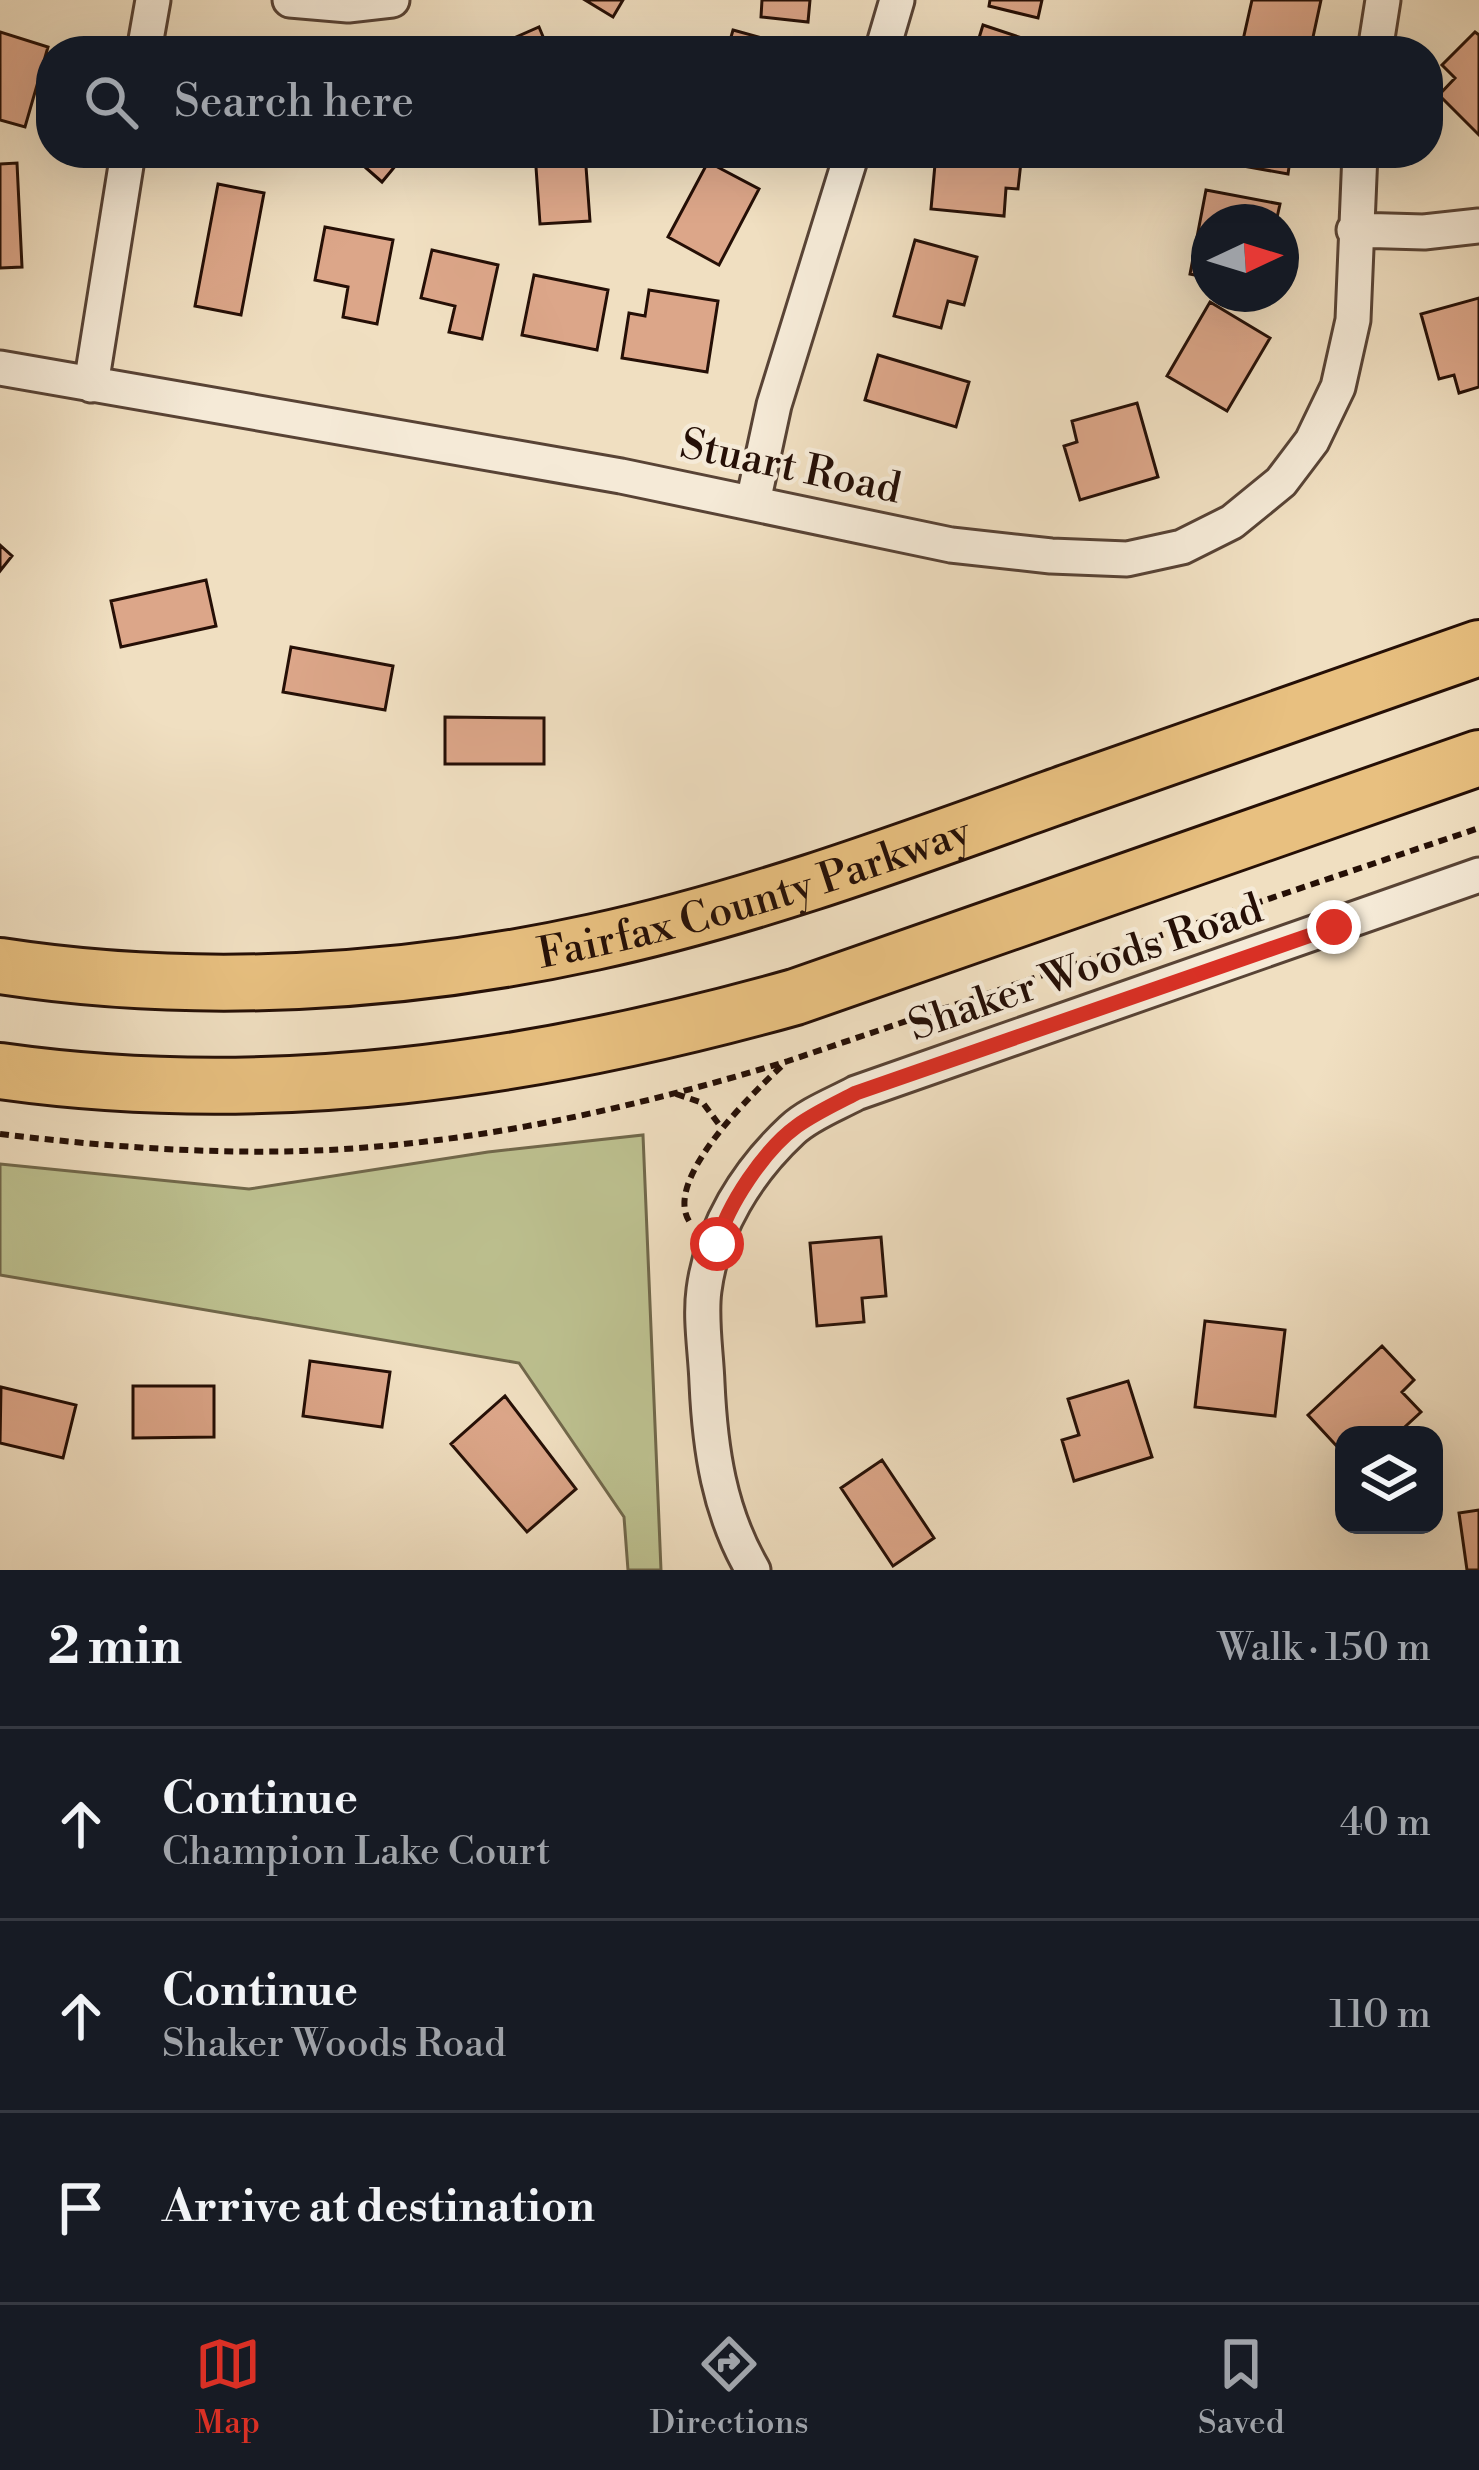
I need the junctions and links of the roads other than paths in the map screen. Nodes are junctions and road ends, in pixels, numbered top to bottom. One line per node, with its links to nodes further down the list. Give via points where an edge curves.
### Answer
1 (153, 0): 6 (street)
2 (290, 0): 3 (street)
3 (392, 0)
4 (897, 0): 7 (street)
5 (1383, 0): 8 (street)
6 (147, 36)
7 (886, 36)
8 (1377, 36)
9 (126, 168): 15 (street)
10 (847, 168): 16 (street, via 774,405)
11 (1359, 168): 13 (street, Stuart Road)
12 (1479, 226): 13 (street)
13 (1354, 230): 16 (street, Stuart Road, via 1353,320 1339,387 1312,441 1281,482 1232,522 1182,547 1127,559 1051,556 951,545)
14 (0, 368): 15 (street, Stuart Road)
15 (91, 385): 16 (street, Stuart Road)
16 (753, 502)
17 (1479, 648): 20 (highway, Fairfax County Parkway, via 895,854 594,942 327,979 169,981)
18 (1479, 758): 21 (highway, via 795,997 596,1047 461,1072 300,1085 113,1084)
19 (1479, 875): 22 (street, Shaker Woods Road, via 856,1093 794,1127 722,1224 704,1291 719,1490)
20 (0, 966)
21 (0, 1071)
22 (753, 1570)

